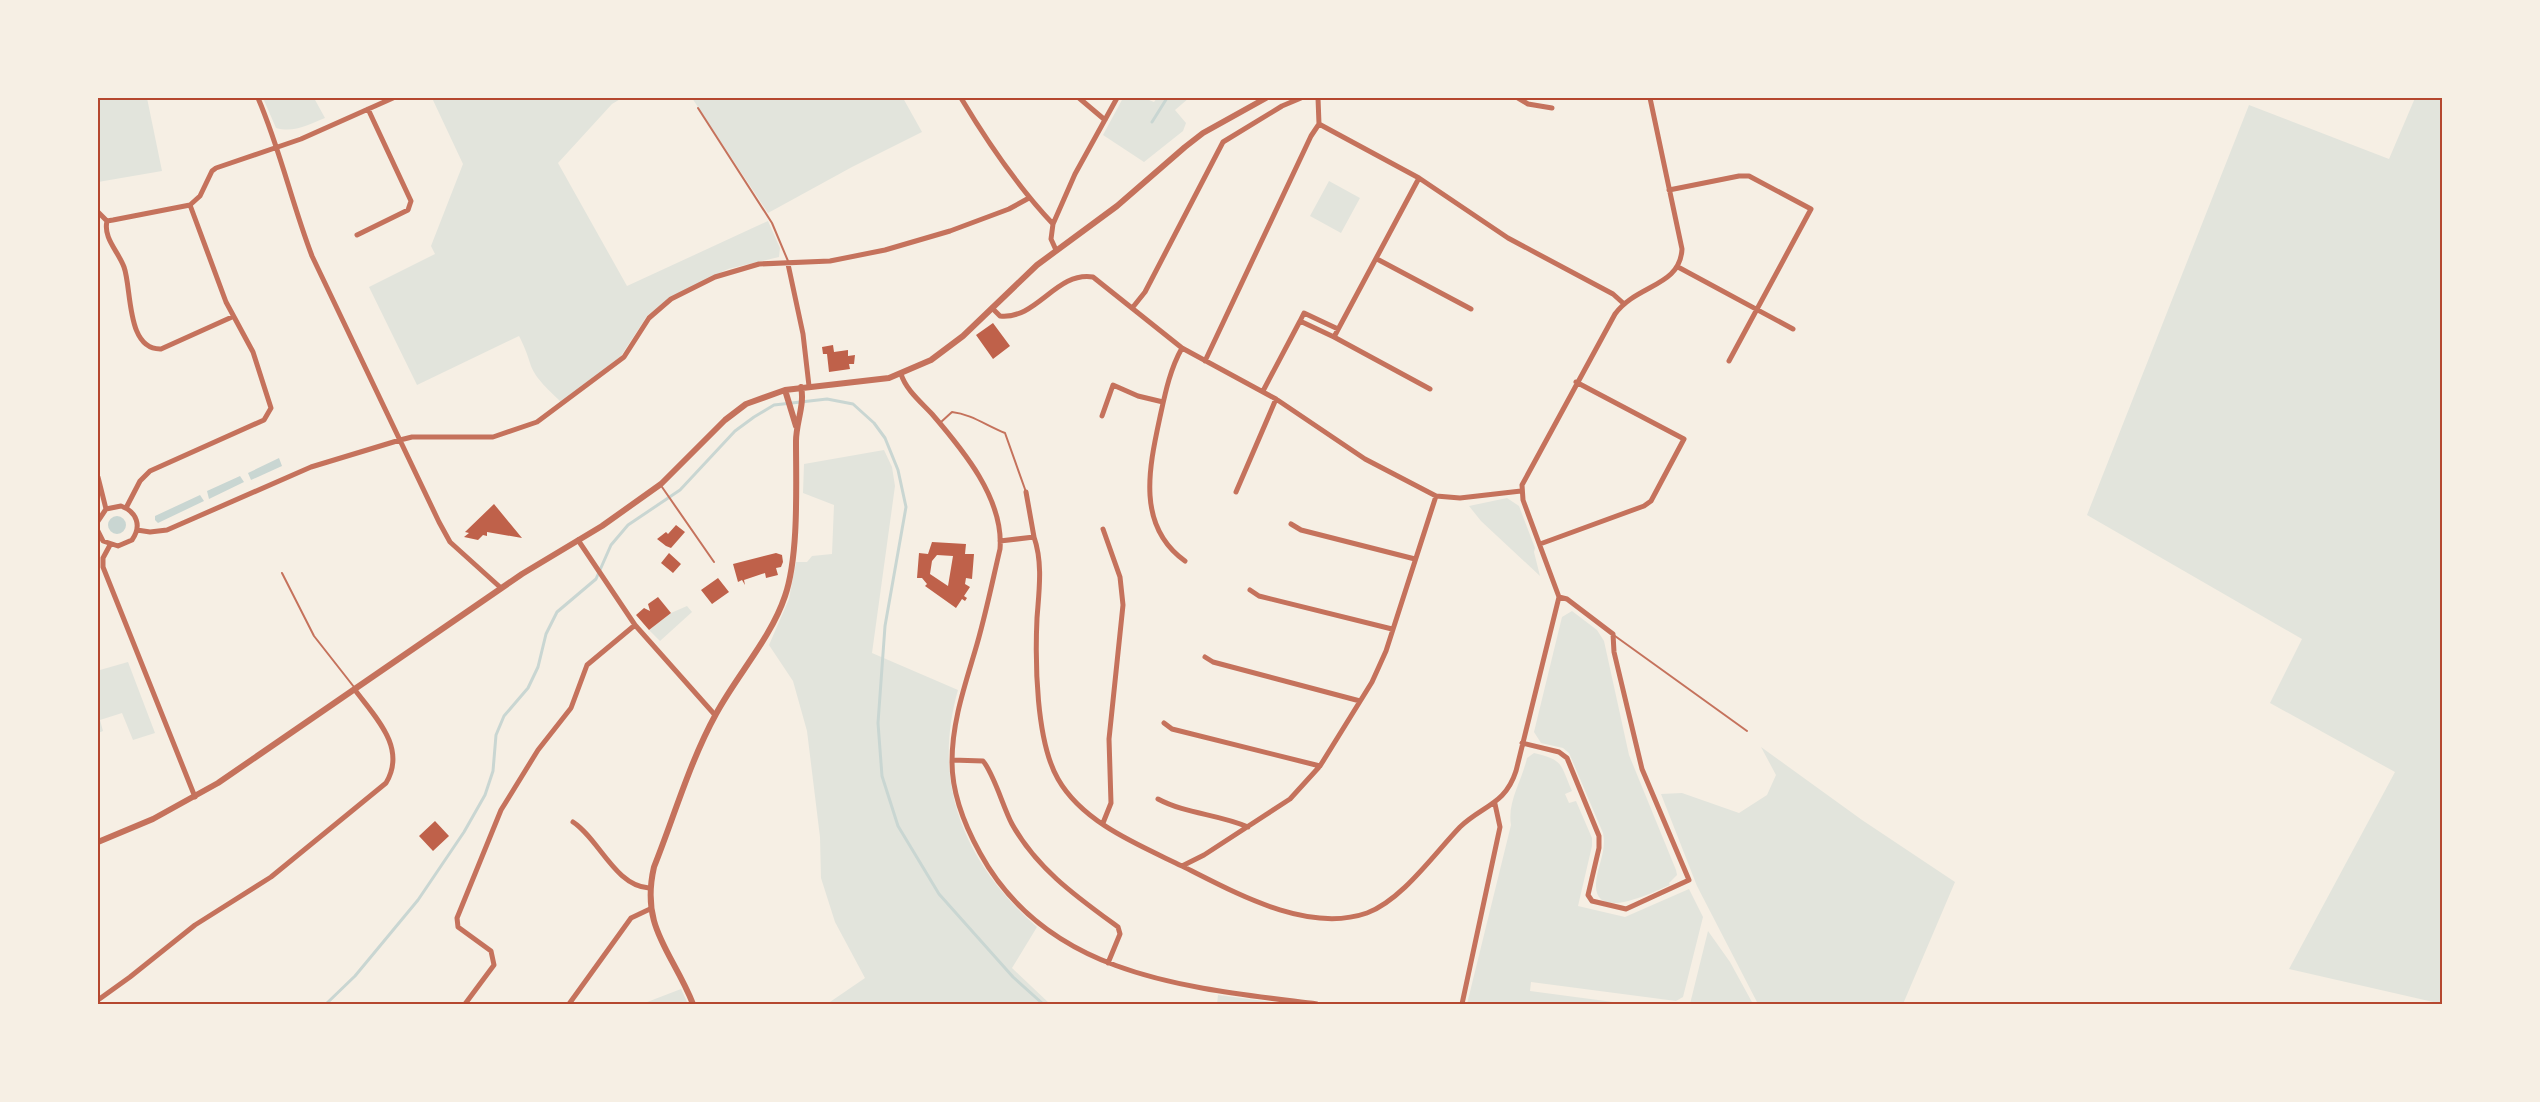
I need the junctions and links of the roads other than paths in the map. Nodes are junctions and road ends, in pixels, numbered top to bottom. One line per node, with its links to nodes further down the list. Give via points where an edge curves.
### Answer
1 (258, 98): 16 (street)
2 (393, 98): 13 (street)
3 (961, 98): 19 (street)
4 (1079, 98): 14 (street)
5 (1117, 98): 14 (street)
6 (1266, 98): 25 (street, via 1203,133 1118,206)
7 (1301, 98): 30 (street, via 1282,105 1223,142 1145,292)
8 (1318, 98): 15 (street)
9 (1518, 98): 12 (street)
10 (1650, 98): 18 (street)
11 (698, 108): 27 (lane, via 772,223)
12 (1552, 108)
13 (368, 109): 16 (street); 24 (street, via 411,201 408,210)
14 (1105, 120): 23 (street)
15 (1319, 124): 17 (street); 41 (street)
16 (278, 148): 20 (street, via 212,171 200,196); 54 (street, via 312,256)
17 (1419, 178): 26 (street); 29 (street, via 1508,238)
18 (1669, 190): 28 (street, via 1682,249); 32 (street, via 1749,176 1811,210)
19 (1029, 198): 23 (street); 27 (street, via 1009,209 906,245 830,261)
20 (190, 205): 22 (street); 34 (street)
21 (98, 212): 22 (street)
22 (107, 220): 34 (street, via 106,234 124,268 132,318 144,342 161,349)
23 (1053, 224): 25 (street, via 1051,239)
24 (357, 235)
25 (1056, 250): 31 (street)
26 (1377, 259): 33 (street); 36 (street)
27 (788, 264): 44 (street); 54 (street, via 759,264 729,272 671,299 649,318 624,357 537,422 493,437)
28 (1678, 267): 29 (street, via 1669,277); 32 (street)
29 (1623, 303): 43 (street)
30 (1133, 307): 31 (street, via 1101,281 1080,276 1017,315 1000,316); 39 (street)
31 (992, 308): 42 (street, via 943,352)
32 (1757, 308): 37 (street); 40 (street)
33 (1472, 309)
34 (232, 317): 61 (street, via 253,352 271,403 270,413 264,420 150,471)
35 (1300, 321): 36 (street, via 1304,313); 38 (street); 48 (street)
36 (1338, 329): 38 (street)
37 (1793, 329)
38 (1334, 337): 46 (street)
39 (1182, 348): 41 (street); 50 (street)
40 (1729, 360)
41 (1205, 361): 48 (street)
42 (901, 374): 44 (street, via 867,382); 52 (street)
43 (1576, 382): 57 (street); 71 (street, via 1684,439 1651,501)
44 (809, 386): 45 (street)
45 (801, 387): 47 (street); 53 (street, via 803,396)
46 (1430, 389)
47 (785, 390): 53 (street); 56 (street, via 737,410)
48 (1263, 391): 49 (street)
49 (1276, 399): 59 (street); 60 (street, via 1339,444)
50 (1163, 402): 51 (street, via 1113,385); 74 (street, via 1151,461 1151,510 1161,535)
51 (1102, 416)
52 (939, 423): 58 (lane, via 952,412 968,414 977,422 1005,433); 70 (street, via 985,488 995,512)
53 (796, 426): 86 (street, via 793,542 785,597)
54 (400, 440): 66 (street, via 311,467 167,530); 77 (street, via 450,542)
55 (98, 477): 62 (street)
56 (661, 484): 69 (street); 75 (lane)
57 (1521, 491): 60 (street, via 1460,498); 71 (street)
58 (1026, 492): 68 (street)
59 (1236, 492)
60 (1436, 496): 73 (street)
61 (126, 508): 62 (street); 66 (street, via 134,515)
62 (106, 509): 63 (street)
63 (98, 521)
64 (1291, 524): 73 (street, via 1301,530)
65 (1103, 529): 96 (street, via 1120,577 1123,605 1109,739 1111,803)
66 (137, 530): 72 (street, via 128,543)
67 (98, 533): 72 (street)
68 (1034, 537): 70 (street); 96 (street, via 1040,567 1036,668 1046,750 1075,803)
69 (579, 540): 77 (street); 80 (street)
70 (1000, 541): 90 (street, via 976,649 959,704)
71 (1540, 544): 79 (street)
72 (110, 545): 92 (street, via 103,567)
73 (1415, 559): 81 (street)
74 (1185, 561)
75 (714, 562)
76 (282, 573): 84 (lane, via 314,636)
77 (501, 588): 84 (street)
78 (1250, 590): 81 (street, via 1259,597)
79 (1559, 597): 82 (street); 89 (street)
80 (634, 626): 86 (street); 104 (street, via 587,665 571,708 538,750 501,810 457,918 458,927 491,951 494,965)
81 (1392, 629): 85 (street, via 1386,651)
82 (1613, 634): 88 (lane); 89 (street, via 1642,769 1689,880 1626,909 1592,901 1588,895 1599,836 1567,758 1559,752)
83 (1205, 657): 85 (street)
84 (355, 690): 92 (street); 103 (street, via 394,750 394,767 386,783 271,877 195,925)
85 (1360, 701): 91 (street)
86 (715, 715): 100 (street)
87 (1164, 723): 91 (street, via 1172,729)
88 (1747, 731)
89 (1522, 743): 94 (street, via 1512,784)
90 (952, 760): 102 (street, via 960,807 994,876 1038,922 1066,944); 102 (street, via 983,761 1001,803 1031,854 1070,892 1118,927 1120,934)
91 (1320, 766): 97 (street, via 1290,799)
92 (195, 797): 98 (street)
93 (1158, 799): 97 (street, via 1176,808)
94 (1495, 804): 99 (street, via 1476,813 1390,900 1352,917 1296,914 1232,892); 108 (street, via 1500,827)
95 (573, 822): 100 (street, via 628,880)
96 (1103, 823): 99 (street)
97 (1248, 827): 99 (street)
98 (98, 842)
99 (1182, 866)
100 (649, 888): 101 (street)
101 (650, 909): 105 (street, via 631,918); 106 (street)
102 (1108, 963): 107 (street, via 1152,978)
103 (98, 1000)
104 (465, 1005)
105 (569, 1005)
106 (693, 1005)
107 (1317, 1005)
108 (1461, 1005)

